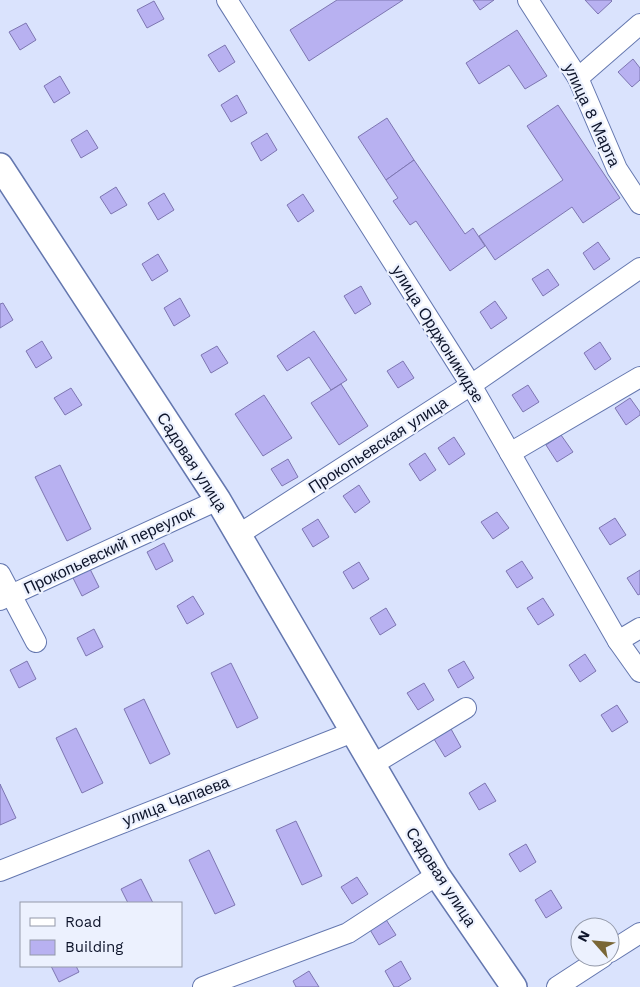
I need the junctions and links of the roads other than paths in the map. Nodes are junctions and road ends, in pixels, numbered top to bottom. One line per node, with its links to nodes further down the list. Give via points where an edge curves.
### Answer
1 (227, 0): 9 (street, улица Орджоникидзе)
2 (528, 0): 4 (street, улица 8 Марта)
3 (640, 24): 4 (street)
4 (578, 78): 6 (street, улица 8 Марта, via 617,169)
5 (1, 168): 11 (street, Садовая улица)
6 (640, 204)
7 (640, 268): 9 (street, Прокопьевская улица)
8 (640, 376): 10 (street)
9 (471, 385): 10 (street, улица Орджоникидзе); 12 (street, Прокопьевская улица)
10 (510, 453): 16 (street, улица Орджоникидзе)
11 (218, 500): 12 (street, Садовая улица); 14 (street, Прокопьевский переулок)
12 (238, 535): 20 (street, Садовая улица)
13 (0, 574): 14 (street)
14 (6, 598): 17 (street)
15 (640, 628): 16 (street)
16 (618, 641): 18 (street, улица Орджоникидзе)
17 (36, 642)
18 (640, 672)
19 (466, 708): 21 (street)
20 (353, 732): 21 (street, Садовая улица); 22 (street, улица Чапаева)
21 (372, 765): 23 (street, Садовая улица)
22 (0, 870)
23 (437, 875): 27 (street, via 348,933); 28 (street, Садовая улица)
24 (640, 933): 25 (street)
25 (620, 946)
26 (588, 967): 29 (street)
27 (202, 987)
28 (514, 987)
29 (557, 987)

